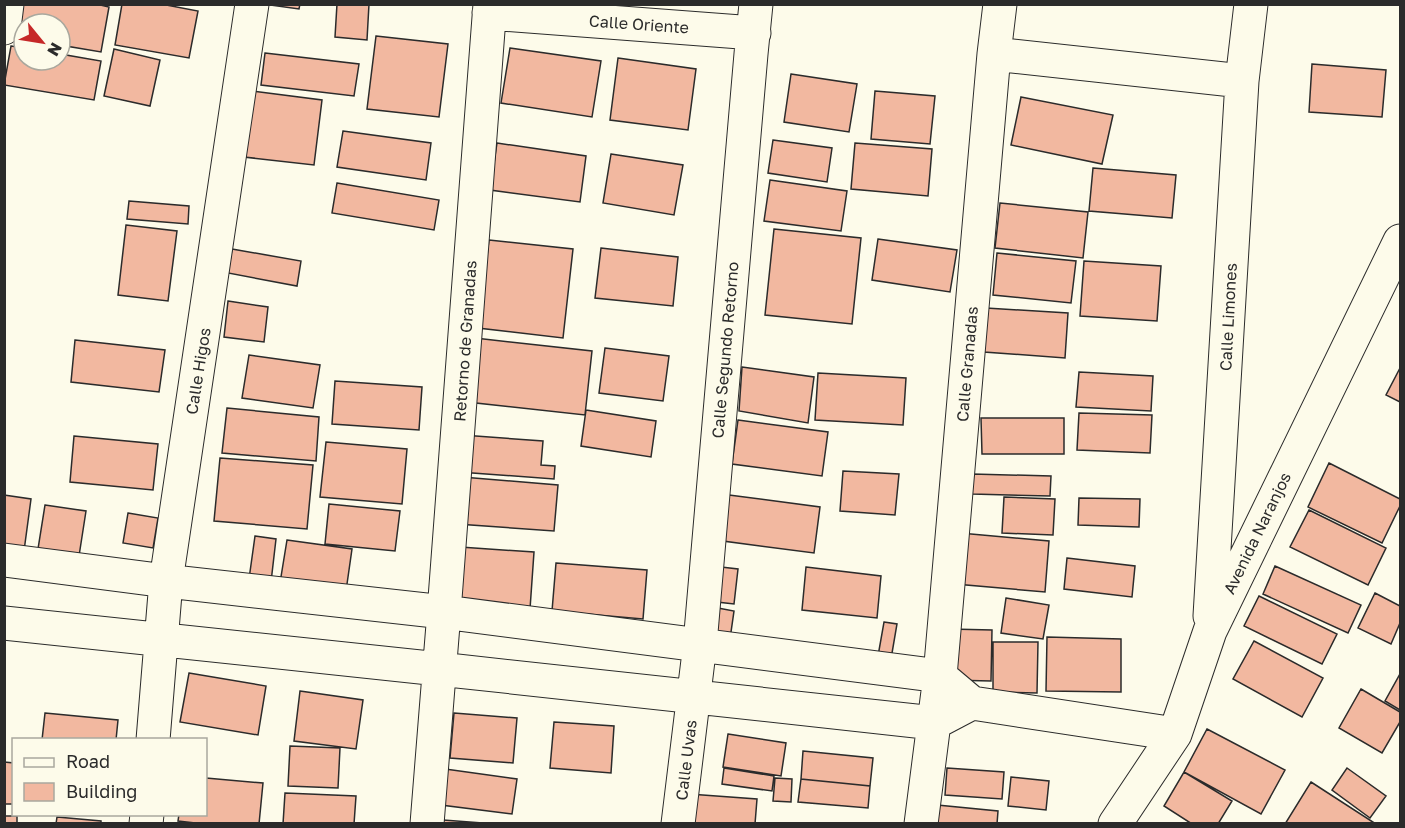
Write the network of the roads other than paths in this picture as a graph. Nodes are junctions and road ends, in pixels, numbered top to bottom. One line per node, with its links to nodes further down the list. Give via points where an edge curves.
1 (7, 4): 7 (street)
2 (252, 4): 12 (street, Calle Higos)
3 (1000, 4): 8 (street, Calle Granadas)
4 (1251, 4): 9 (street, Calle Limones)
5 (489, 9): 6 (street, Calle Oriente); 13 (street, Retorno de Granadas)
6 (755, 19): 17 (street, Calle Segundo Retorno)
7 (4, 28)
8 (994, 54): 9 (street); 19 (street, Calle Granadas)
9 (1242, 81): 15 (street, Calle Limones)
10 (1401, 241): 15 (street, Avenida Naranjos)
11 (4, 560): 12 (street)
12 (166, 581): 13 (street); 16 (street, Calle Higos)
13 (444, 612): 17 (street); 18 (street, Retorno de Granadas)
14 (4, 623): 16 (street)
15 (1210, 631): 23 (street, Avenida Naranjos)
16 (162, 639): 18 (street); 24 (street, Calle Higos)
17 (699, 644): 19 (street); 20 (street, Calle Segundo Retorno)
18 (439, 669): 20 (street); 25 (street, Retorno de Granadas)
19 (940, 676): 21 (street); 22 (street, Calle Granadas)
20 (694, 696): 22 (street); 26 (street, Calle Uvas)
21 (972, 703): 22 (street); 23 (street)
22 (934, 723): 27 (street, Calle Granadas)
23 (1175, 734): 28 (street, Avenida Naranjos)
24 (153, 738)
25 (427, 824)
26 (678, 824)
27 (921, 824)
28 (1115, 824)

